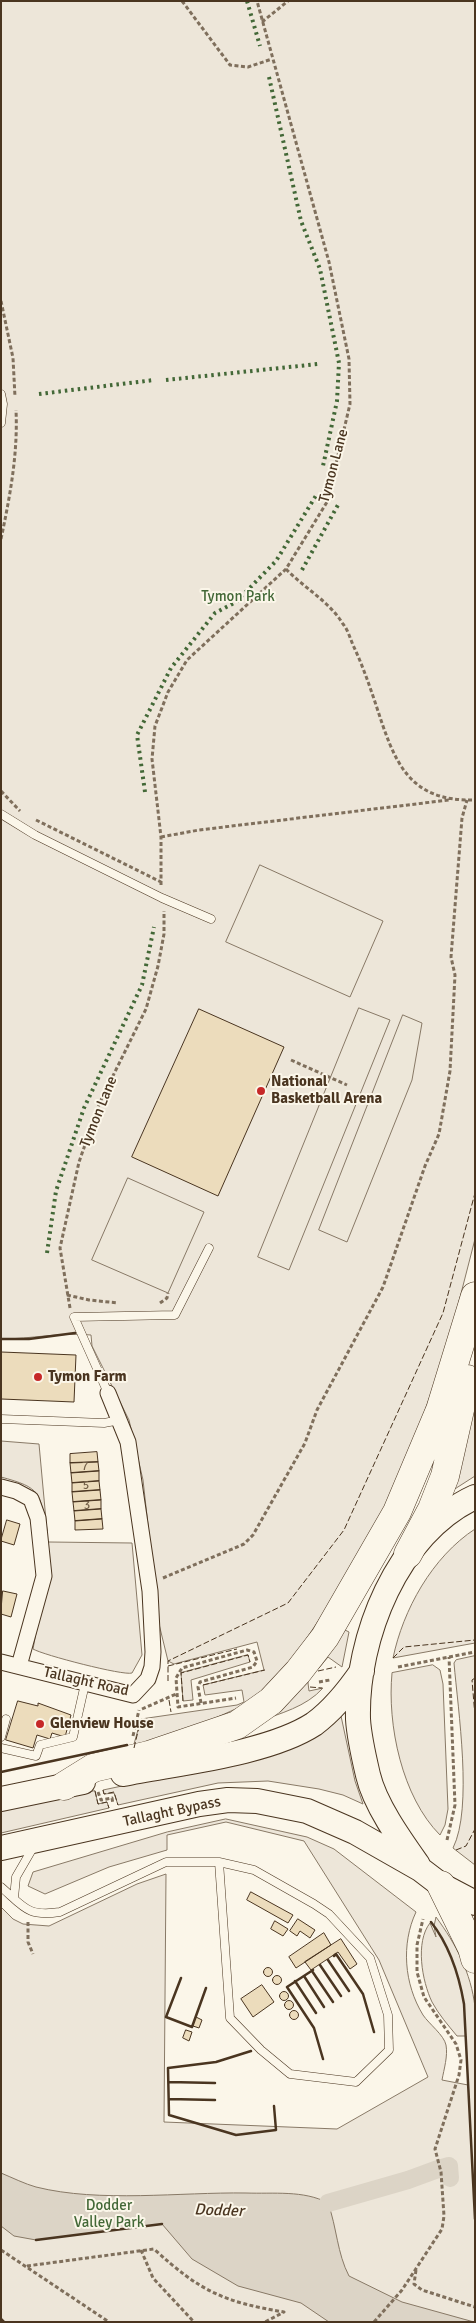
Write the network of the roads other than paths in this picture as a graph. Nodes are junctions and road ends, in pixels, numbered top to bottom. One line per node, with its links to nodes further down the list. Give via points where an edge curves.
1 (1, 394): 2 (lane)
2 (1, 423)
3 (1, 814): 4 (lane, via 60,848)
4 (211, 918)
5 (209, 1248): 8 (lane, via 175,1315 74,1317)
6 (475, 1296): 21 (highway, via 440,1410 397,1512 325,1637 298,1672 270,1701 237,1725 149,1754 93,1768)
7 (475, 1348): 13 (highway, via 445,1476)
8 (108, 1393): 10 (street)
9 (1, 1419): 10 (lane, via 104,1423)
10 (120, 1420): 17 (street, Tallaght Road, via 128,1442 144,1543 152,1667 148,1679 133,1695)
11 (1, 1486): 15 (street, via 31,1499 38,1518 44,1576)
12 (475, 1497): 13 (main road, via 436,1524)
13 (408, 1554): 16 (main road, via 378,1610)
14 (1, 1662): 15 (street, Tallaght Road)
15 (20, 1666): 17 (street, Tallaght Road)
16 (362, 1671): 21 (main road, via 329,1711 313,1724 275,1741 228,1754); 26 (main road, via 358,1720 369,1778 392,1828)
17 (85, 1684): 20 (lane, via 74,1737 40,1745 36,1756)
18 (6, 1720): 19 (lane)
19 (1, 1737)
20 (1, 1748)
21 (64, 1786): 22 (main road)
22 (1, 1799)
23 (38, 1841): 24 (main road, Tallaght Bypass); 26 (main road, Tallaght Bypass, via 200,1804 228,1800 257,1801 307,1811 331,1820); 28 (lane, via 16,1876)
24 (1, 1848)
25 (219, 1862): 25 (lane, via 230,2018 290,2074 356,2082 389,2050 388,2015 370,1958 329,1914 314,1904 254,1870); 28 (lane, via 166,1862 60,1912 28,1911)
26 (430, 1877): 29 (main road, Tallaght Bypass); 30 (highway, via 472,1948)
27 (1, 1887): 28 (lane)
28 (14, 1898)
29 (475, 1903)
30 (475, 1959)

